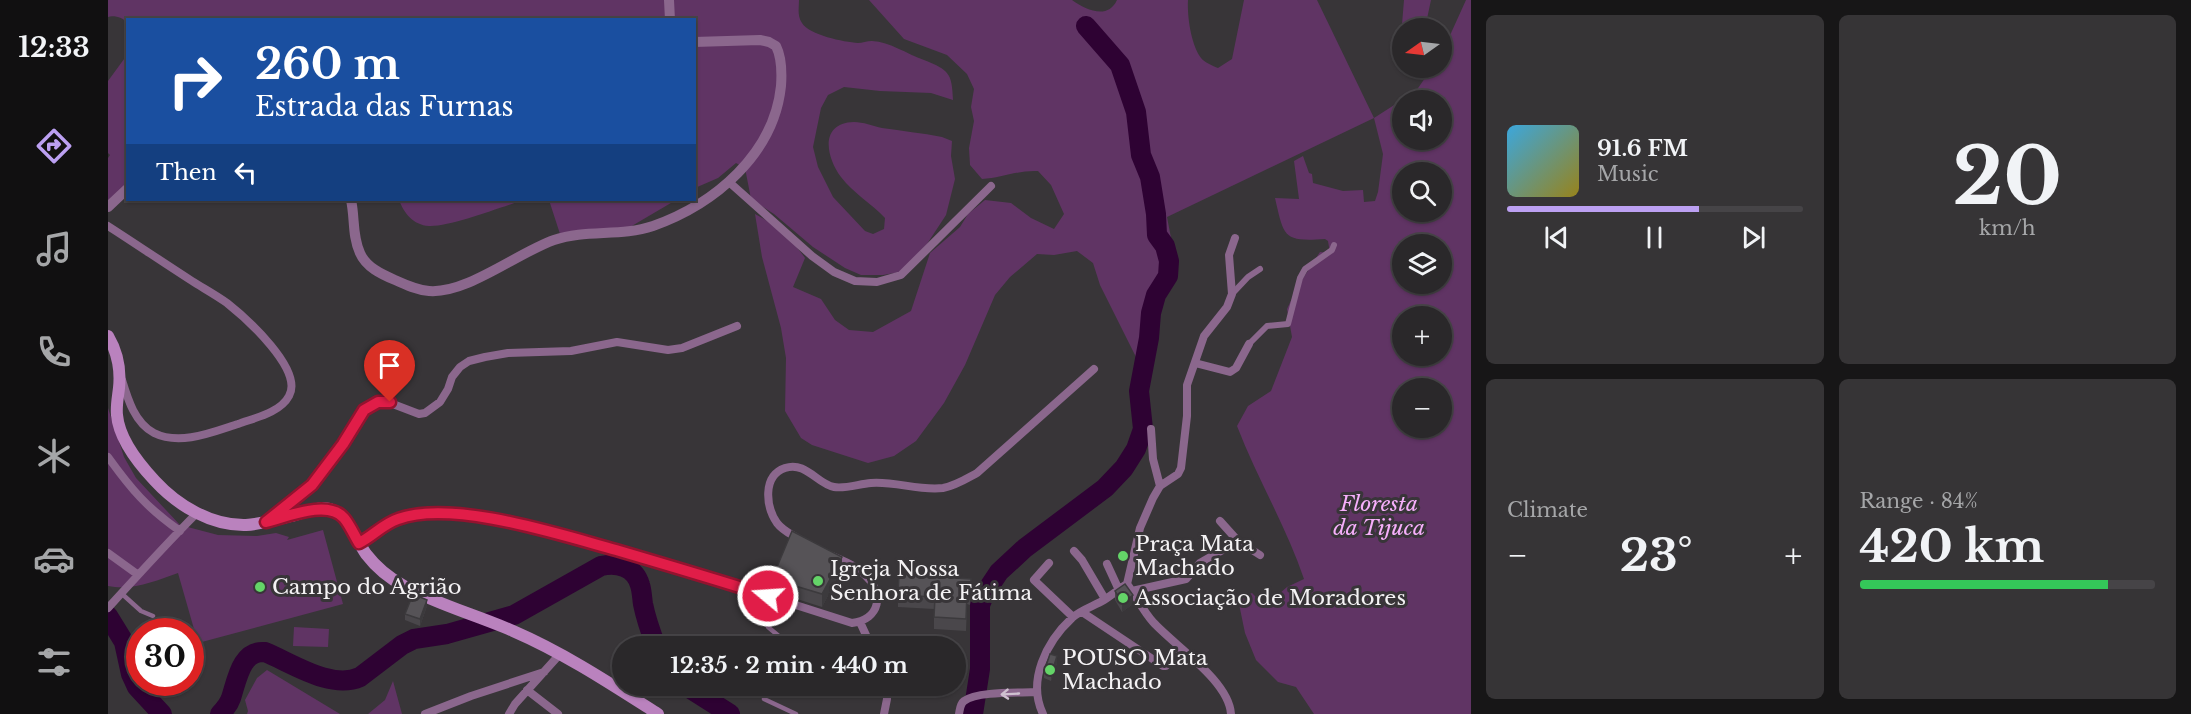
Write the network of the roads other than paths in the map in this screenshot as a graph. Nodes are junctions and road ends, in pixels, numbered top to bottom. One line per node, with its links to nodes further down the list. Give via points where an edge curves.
1 (669, 0): 2 (street)
2 (670, 18)
3 (696, 42): 4 (street, via 760,40 776,46 779,52 782,76 775,113 757,151)
4 (729, 182): 5 (street, via 834,272 855,281 877,282 902,275); 7 (street, via 701,203 651,227 565,237 530,250 460,286 431,291 406,285 369,267 354,237)
5 (991, 186)
6 (126, 190): 8 (street)
7 (351, 201)
8 (108, 207)
9 (108, 226): 19 (street, via 226,303 263,337 285,365 292,382 290,396 283,404 261,416 212,433 165,437 139,420 129,403)
10 (1235, 238): 13 (street, via 1229,255)
11 (1334, 245): 16 (street, via 1300,278 1288,324 1267,326)
12 (1260, 269): 13 (street)
13 (1232, 294): 17 (street, via 1227,307 1204,336)
14 (737, 326): 25 (street, via 668,350 617,342 469,361 455,371 441,402 425,413 384,401 370,406 312,485)
15 (108, 336): 19 (main road)
16 (1249, 344): 17 (street, via 1230,372)
17 (1195, 363): 22 (street, via 1187,385 1181,468)
18 (1094, 369): 29 (street, via 977,473 955,485 933,488 872,483 834,487 801,468 786,467 771,481 768,503 784,531)
19 (120, 371): 23 (main road, via 117,416 127,442 157,483)
20 (1151, 429): 22 (street)
21 (108, 457): 26 (street, via 140,499)
22 (1160, 486): 37 (street, via 1140,528)
23 (197, 513): 25 (main road, via 238,525); 26 (street)
24 (1220, 521): 27 (street)
25 (266, 522): 28 (main road, via 328,509 344,517)
26 (180, 531): 36 (street)
27 (1238, 540): 33 (street); 37 (street, via 1200,563 1186,579)
28 (359, 543): 45 (street, via 397,519 412,515 485,518 555,533 852,623); 50 (main road, via 374,563 403,586)
29 (812, 545)
30 (822, 550): 45 (street, via 864,573 875,589 877,605 871,616)
31 (1074, 551): 40 (street)
32 (108, 553): 36 (street)
33 (1260, 555)
34 (1049, 563): 44 (street, via 1035,578)
35 (1107, 564): 38 (street)
36 (138, 573): 39 (street)
37 (1129, 587): 38 (street); 49 (street)
38 (1119, 590): 40 (street)
39 (121, 593): 41 (street); 43 (lane)
40 (1105, 599): 42 (street)
41 (109, 607)
42 (1083, 613): 44 (street); 49 (street, via 1163,666)
43 (153, 616)
44 (1073, 617): 53 (street, via 1046,655 1037,676)
45 (860, 622): 48 (street)
46 (768, 627): 47 (lane)
47 (779, 636)
48 (866, 636)
49 (1177, 651): 64 (street, via 1217,682)
50 (560, 654): 51 (street); 59 (main road)
51 (544, 672): 52 (street); 56 (street)
52 (527, 690): 57 (street); 58 (street)
53 (1036, 692): 62 (street, one-way to 62, via 970,698); 63 (street)
54 (765, 696): 60 (lane)
55 (887, 696): 61 (street)
56 (425, 714)
57 (509, 714)
58 (558, 714)
59 (658, 714)
60 (796, 714)
61 (884, 714)
62 (958, 714)
63 (1043, 714)
64 (1231, 714)

